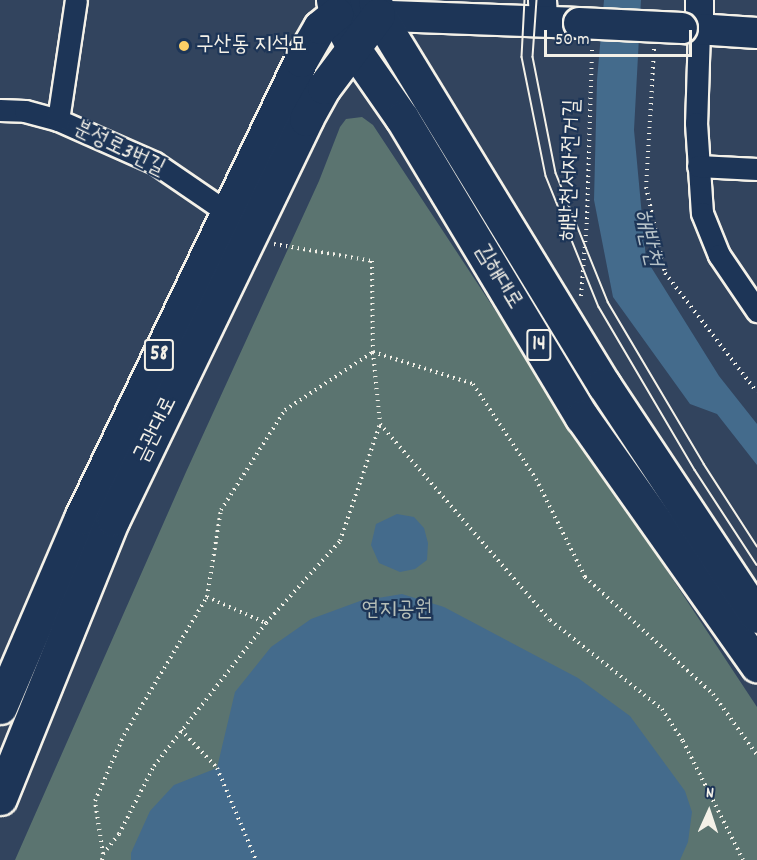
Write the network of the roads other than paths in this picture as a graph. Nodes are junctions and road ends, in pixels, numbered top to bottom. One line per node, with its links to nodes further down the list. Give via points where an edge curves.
1 (76, 0): 10 (street)
2 (699, 0): 6 (street)
3 (335, 7): 4 (main road); 8 (main road, 김해대로 / 14); 13 (main road, 금관대로 / 58, via 301,60)
4 (376, 7): 5 (main road); 8 (main road, 금관대로); 15 (main road, 김해대로, via 604,385)
5 (542, 10): 6 (main road, bridge, via 586,28)
6 (690, 29): 7 (main road); 11 (street)
7 (757, 33)
8 (354, 49): 16 (main road, 김해대로 / 14, via 402,118 582,417); 18 (main road, 금관대로, via 324,87 306,119 113,519)
9 (0, 110): 10 (street, 분성로3번길, via 25,111)
10 (58, 120): 13 (street, 분성로3번길, via 155,163)
11 (698, 166): 12 (street); 14 (street, via 702,213 719,255)
12 (757, 169)
13 (228, 213): 17 (main road, 금관대로 / 58, via 81,518)
14 (757, 310)
15 (757, 616)
16 (757, 665)
17 (2, 699)
18 (0, 798)

